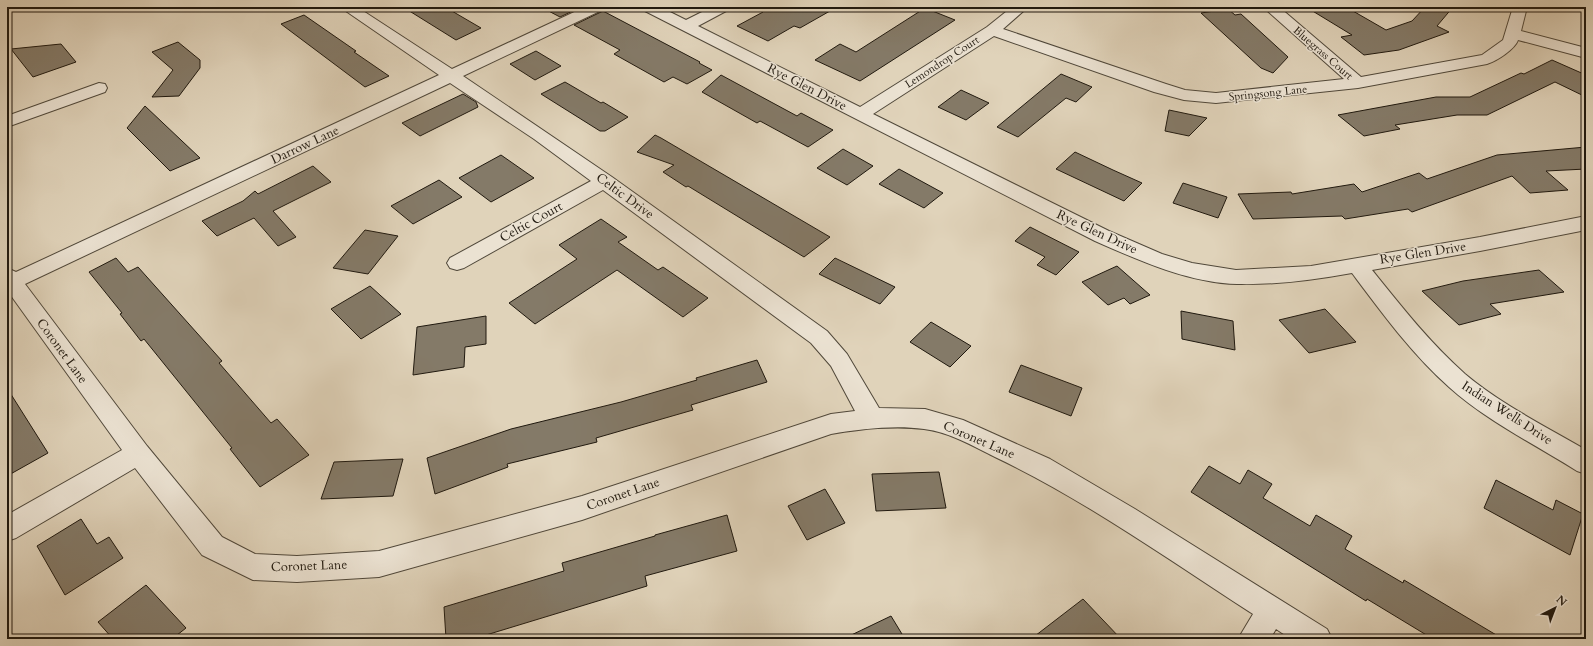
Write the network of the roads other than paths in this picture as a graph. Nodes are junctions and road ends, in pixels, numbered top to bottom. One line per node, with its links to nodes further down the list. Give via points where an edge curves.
1 (347, 7): 12 (street, Celtic Drive)
2 (597, 7): 12 (street, Darrow Lane)
3 (648, 7): 8 (street, Rye Glen Drive)
4 (723, 7): 8 (street)
5 (1021, 7): 9 (street, Lemondrop Court)
6 (1270, 7): 13 (street, Bluegrass Court)
7 (1520, 7): 10 (street, Springsong Lane)
8 (686, 26): 15 (street, Rye Glen Drive)
9 (992, 30): 13 (street, Springsong Lane, via 1184,95 1216,98); 15 (street, Lemondrop Court)
10 (1512, 33): 11 (street); 13 (street, Springsong Lane, via 1510,42 1487,60)
11 (1586, 53)
12 (452, 76): 17 (street, Celtic Drive); 21 (street, Darrow Lane)
13 (1358, 83)
14 (99, 88): 16 (street)
15 (861, 114): 20 (street, Rye Glen Drive, via 1102,236 1155,259 1184,268 1236,277 1312,273)
16 (7, 122)
17 (605, 181): 19 (street, Celtic Court); 22 (street, Celtic Drive, via 819,337 839,360)
18 (1586, 223): 20 (street, Rye Glen Drive, via 1480,244)
19 (457, 263)
20 (1356, 264): 24 (street, Indian Wells Drive, via 1432,357 1458,381 1495,409)
21 (9, 278): 23 (street, Coronet Lane)
22 (872, 418): 23 (street, Coronet Lane, via 831,424 582,508 379,564 297,569 253,567 212,546); 26 (street, Coronet Lane, via 925,419 962,430 1041,467 1126,517)
23 (138, 453): 25 (street)
24 (1586, 463)
25 (7, 529)
26 (1272, 610): 27 (street); 28 (street, Coronet Lane)
27 (1253, 639)
28 (1317, 639)

